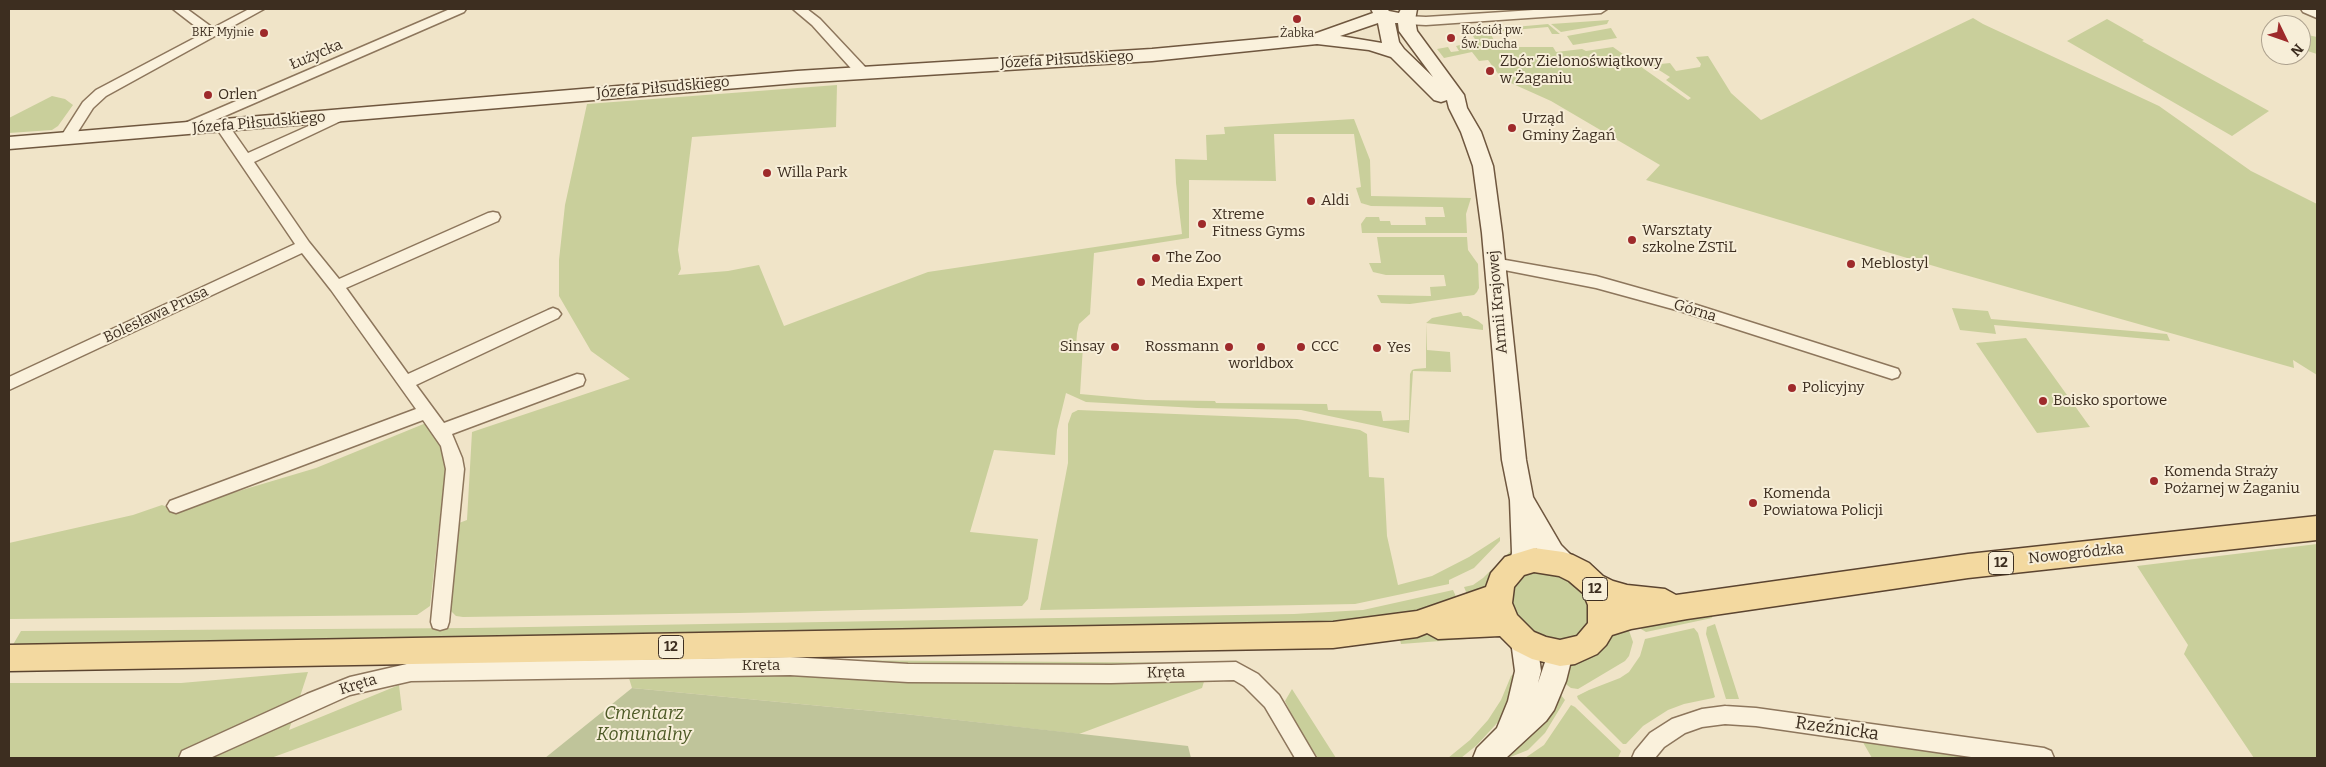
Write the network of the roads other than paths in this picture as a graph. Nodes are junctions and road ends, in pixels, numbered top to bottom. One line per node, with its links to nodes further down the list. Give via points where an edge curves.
1 (179, 9): 10 (street)
2 (258, 9): 10 (street)
3 (460, 9): 18 (street, Łużycka)
4 (799, 9): 14 (street, via 816,22)
5 (1600, 9): 7 (street, via 1426,21)
6 (2306, 9): 8 (street)
7 (1407, 14): 9 (street, Józefa Piłsudskiego); 15 (street, Armii Krajowej, via 1412,39 1455,95)
8 (2317, 14)
9 (1385, 16): 11 (street, Józefa Piłsudskiego); 12 (street, Józefa Piłsudskiego); 13 (street, Armii Krajowej, via 1390,42)
10 (212, 33): 19 (street, via 101,93 88,105)
11 (1317, 39): 12 (street, Józefa Piłsudskiego); 14 (street, Józefa Piłsudskiego, via 1152,55)
12 (1346, 41): 13 (street, Józefa Piłsudskiego)
13 (1398, 53): 15 (street, Armii Krajowej, via 1440,95)
14 (862, 72): 16 (street, Józefa Piłsudskiego)
15 (1458, 108): 24 (street, Armii Krajowej, via 1483,166)
16 (342, 115): 17 (street, Józefa Piłsudskiego); 21 (street)
17 (222, 126): 18 (street, Józefa Piłsudskiego); 21 (street)
18 (183, 129): 19 (street, Józefa Piłsudskiego)
19 (67, 138): 20 (street, Józefa Piłsudskiego)
20 (9, 143)
21 (245, 160): 23 (street)
22 (493, 216): 25 (street)
23 (304, 246): 25 (street); 30 (street, Bolesława Prusa)
24 (1494, 263): 27 (street, Górna, via 1614,288); 33 (street, Armii Krajowej, via 1514,460)
25 (336, 286): 29 (street)
26 (553, 314): 29 (street)
27 (1892, 373)
28 (577, 380): 32 (street)
29 (404, 383): 31 (street)
30 (9, 384)
31 (427, 412): 32 (street); 34 (street)
32 (440, 430): 41 (street, via 454,458 455,469)
33 (1522, 500): 36 (street, Armii Krajowej, via 1524,553); 37 (street, Armii Krajowej, via 1552,553)
34 (176, 506)
35 (2317, 528): 40 (main road, Nowogródzka / 12, via 1968,566)
36 (1521, 563): 37 (main road, 12, via 1534,560); 39 (main road, via 1504,576)
37 (1563, 564): 38 (main road, 12, via 1579,572)
38 (1593, 585): 40 (main road, Nowogródzka / 12, via 1627,598); 43 (main road, 12, via 1602,605)
39 (1498, 596): 42 (main road, 12); 44 (main road, via 1499,610)
40 (1687, 606): 43 (main road, Nowogródzka / 12)
41 (440, 622)
42 (1417, 624): 44 (main road, 12); 46 (main road, 12, via 1333,635 1265,637)
43 (1602, 625): 45 (main road, 12, via 1587,645)
44 (1515, 632): 45 (main road, 12, via 1542,650); 47 (street, via 1528,671)
45 (1560, 653): 47 (street, via 1544,701)
46 (9, 658)
47 (1508, 736): 50 (street)
48 (189, 758): 49 (street, Kręta, via 350,686 411,672 790,666 918,673 1236,671 1251,680 1272,701)
49 (1306, 758)
50 (1488, 758)
51 (1642, 758): 52 (street, Rzeźnicka, via 1658,740 1679,726 1725,715)
52 (2044, 758)

